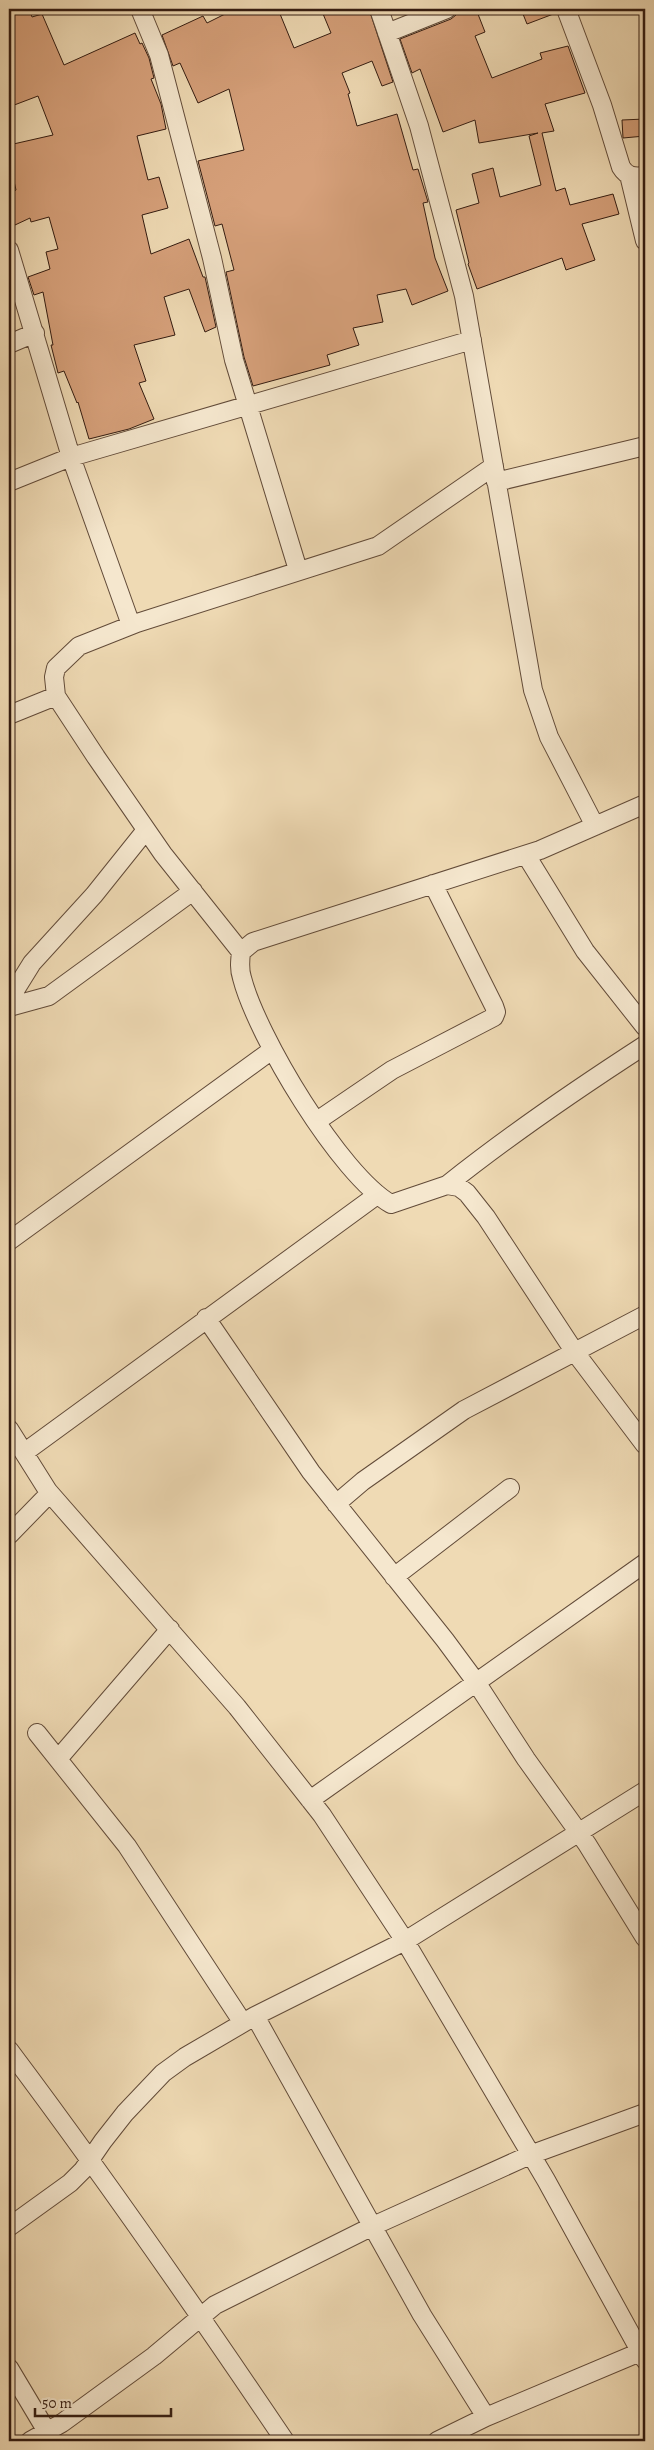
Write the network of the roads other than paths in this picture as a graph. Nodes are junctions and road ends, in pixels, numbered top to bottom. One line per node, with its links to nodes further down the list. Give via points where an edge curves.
1 (140, 9): 12 (street, via 159,55 212,258 234,360)
2 (380, 9): 5 (street)
3 (447, 9): 5 (street)
4 (566, 9): 6 (street, via 602,105 620,167)
5 (388, 33): 10 (street, via 419,126 464,296)
6 (637, 176): 7 (street)
7 (645, 242)
8 (9, 250): 9 (street)
9 (35, 333): 11 (street); 14 (street)
10 (472, 340): 12 (street); 15 (street)
11 (9, 344)
12 (248, 404): 14 (street); 17 (street)
13 (645, 446): 15 (street)
14 (71, 457): 16 (street); 18 (street)
15 (495, 474): 17 (street, via 378,546); 22 (street, via 533,690 549,737)
16 (9, 482)
17 (298, 570): 18 (street)
18 (131, 625): 19 (street, via 79,646 61,662 54,677)
19 (56, 696): 20 (street); 23 (street)
20 (9, 715)
21 (645, 804): 22 (street)
22 (595, 826): 24 (street)
23 (146, 830): 26 (street); 28 (street, via 32,963)
24 (526, 855): 25 (street); 30 (street, via 585,951)
25 (434, 884): 27 (street, via 253,942); 33 (street, via 494,1006 494,1017 401,1065)
26 (193, 891): 27 (street); 29 (street, via 49,996)
27 (241, 952): 32 (street, via 242,979)
28 (9, 1000)
29 (9, 1007)
30 (645, 1026)
31 (645, 1045): 34 (street, via 497,1144)
32 (272, 1050): 33 (street); 36 (street)
33 (317, 1121): 35 (street, via 336,1152)
34 (448, 1185): 35 (street, via 391,1204); 39 (street, via 467,1193 486,1217)
35 (377, 1195): 38 (street)
36 (9, 1241)
37 (645, 1315): 39 (street)
38 (206, 1318): 42 (street); 45 (street)
39 (574, 1351): 41 (street); 45 (street, via 464,1410 386,1464)
40 (9, 1429): 42 (street)
41 (645, 1445)
42 (25, 1452): 44 (street)
43 (510, 1488): 48 (street)
44 (48, 1491): 46 (street, via 46,1498); 49 (street)
45 (336, 1504): 48 (street)
46 (9, 1535)
47 (645, 1563): 50 (street)
48 (394, 1577): 50 (street)
49 (170, 1629): 52 (street); 54 (street, via 238,1707)
50 (476, 1682): 54 (street); 55 (street, via 526,1760)
51 (37, 1733): 52 (street)
52 (58, 1759): 58 (street, via 127,1846)
53 (645, 1791): 55 (street)
54 (310, 1800): 57 (street)
55 (579, 1833): 56 (street); 57 (street)
56 (645, 1938)
57 (405, 1941): 58 (street); 61 (street)
58 (249, 2020): 62 (street, via 164,2073 103,2140); 63 (street)
59 (9, 2050): 62 (street)
60 (645, 2113): 61 (street)
61 (530, 2155): 63 (street); 66 (street)
62 (91, 2160): 64 (street, via 70,2183); 65 (street)
63 (372, 2226): 65 (street, via 215,2305); 68 (street, via 422,2315)
64 (9, 2228)
65 (201, 2316): 69 (street, via 154,2356 62,2423); 71 (street)
66 (644, 2354): 68 (street)
67 (9, 2368): 69 (street)
68 (486, 2417): 72 (street)
69 (50, 2436): 70 (street)
70 (30, 2441)
71 (285, 2441)
72 (437, 2441)

